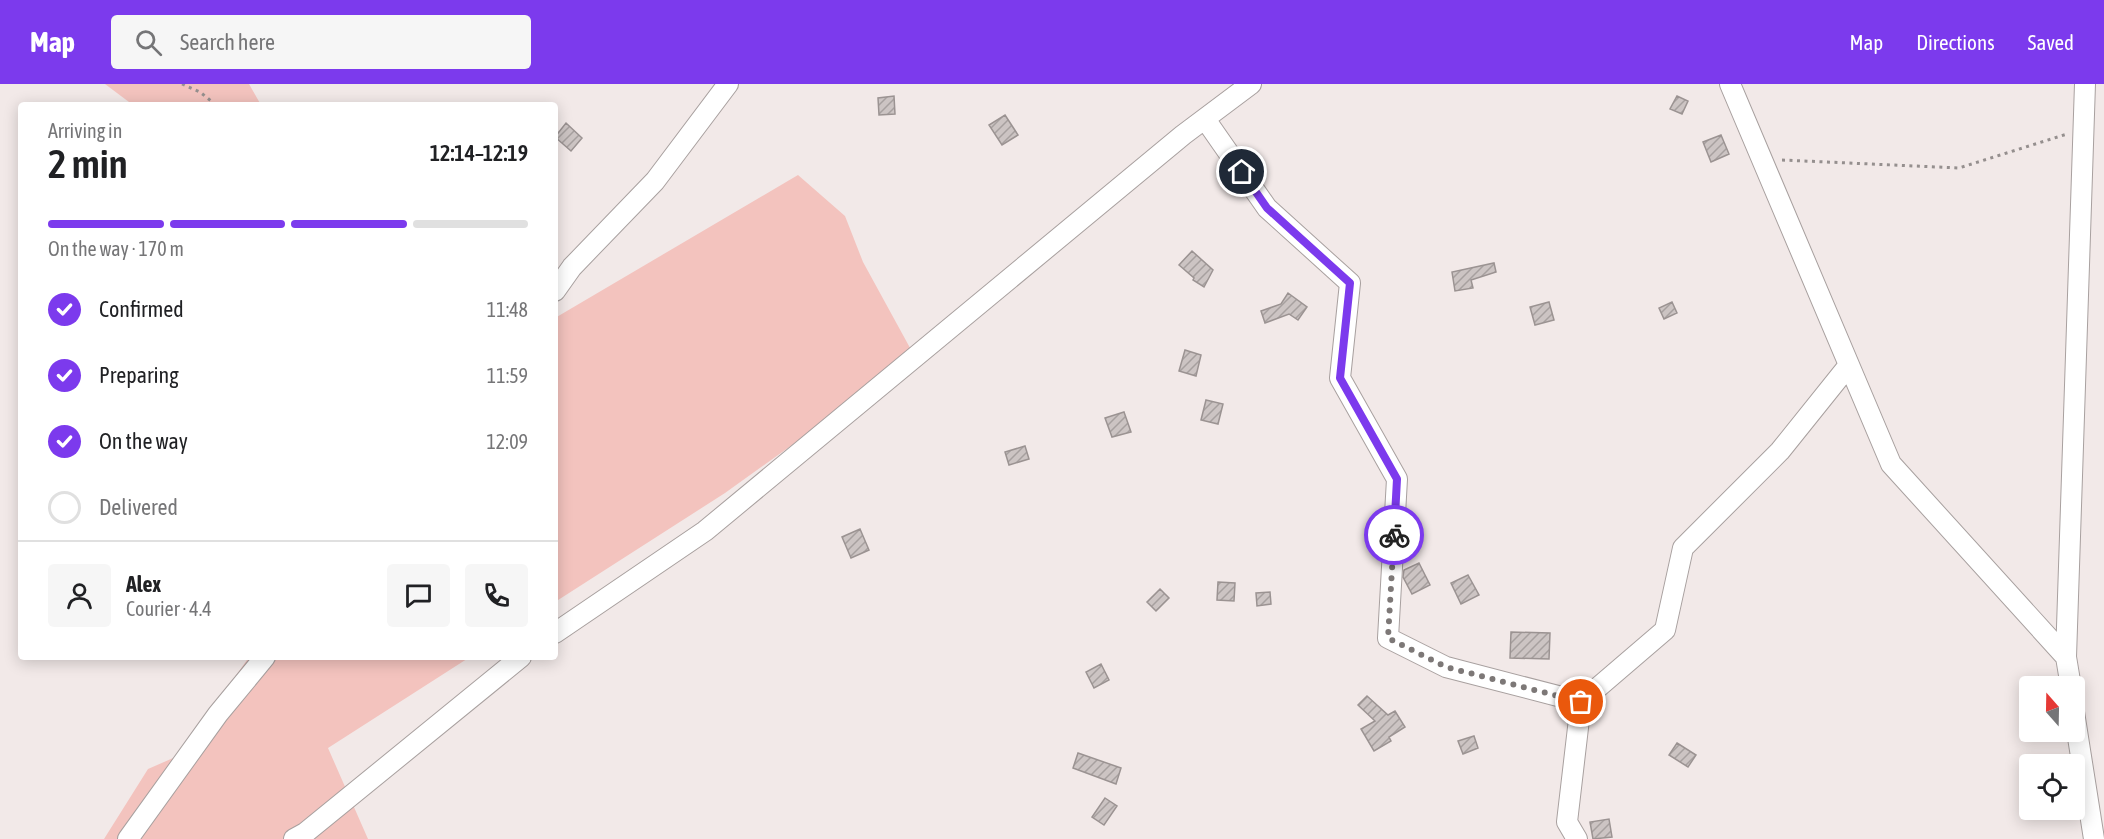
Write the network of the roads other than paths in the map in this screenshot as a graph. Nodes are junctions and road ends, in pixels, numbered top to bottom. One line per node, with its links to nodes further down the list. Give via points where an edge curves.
1 (728, 84): 6 (street, via 655,181 572,267)
2 (1251, 84): 5 (street)
3 (1730, 84): 7 (street)
4 (2085, 84): 9 (street)
5 (1205, 119): 8 (street, via 705,531); 13 (street, via 1267,208 1350,283 1340,378 1397,479 1388,638 1446,667)
6 (558, 287)
7 (1850, 365): 9 (street, via 1892,464); 13 (street, via 1780,451 1683,548 1665,630)
8 (558, 631)
9 (2066, 657): 12 (street)
10 (263, 660): 16 (street, via 218,714)
11 (517, 660): 17 (street)
12 (2069, 676)
13 (1581, 702): 15 (street)
14 (2079, 742): 18 (street)
15 (1568, 833)
16 (128, 839)
17 (294, 839)
18 (2094, 839)

